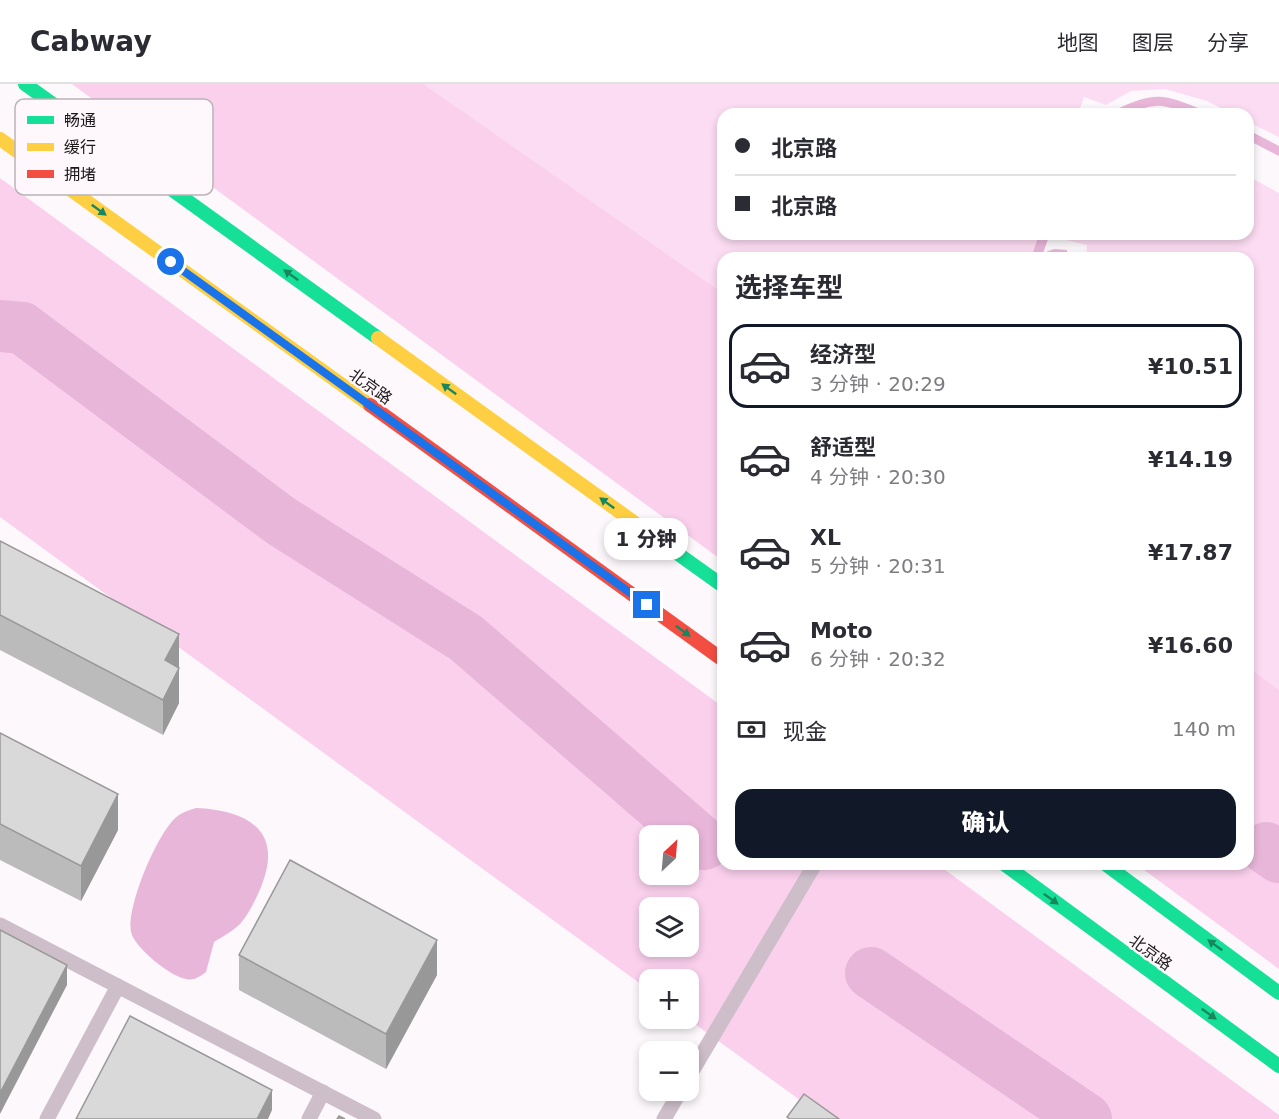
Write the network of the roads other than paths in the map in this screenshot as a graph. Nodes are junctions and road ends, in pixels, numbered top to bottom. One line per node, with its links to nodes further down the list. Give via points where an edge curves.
1 (25, 84): 2 (main road, one-way to 1)
2 (46, 99)
3 (0, 139): 4 (main road, 北京路, one-way to 4)
4 (15, 150)
5 (78, 195): 8 (main road, 北京路, one-way to 8)
6 (179, 195): 7 (main road, one-way to 6)
7 (717, 582)
8 (717, 656)
9 (811, 870): 15 (lane)
10 (1012, 870): 16 (main road, 北京路, one-way to 16)
11 (1113, 870): 14 (main road, one-way to 11)
12 (0, 925): 13 (lane)
13 (118, 986): 17 (lane); 19 (lane)
14 (1279, 993)
15 (699, 1059)
16 (1279, 1066)
17 (323, 1092): 20 (lane); 21 (lane)
18 (675, 1101): 22 (lane)
19 (47, 1119)
20 (309, 1119)
21 (374, 1119)
22 (664, 1119)

